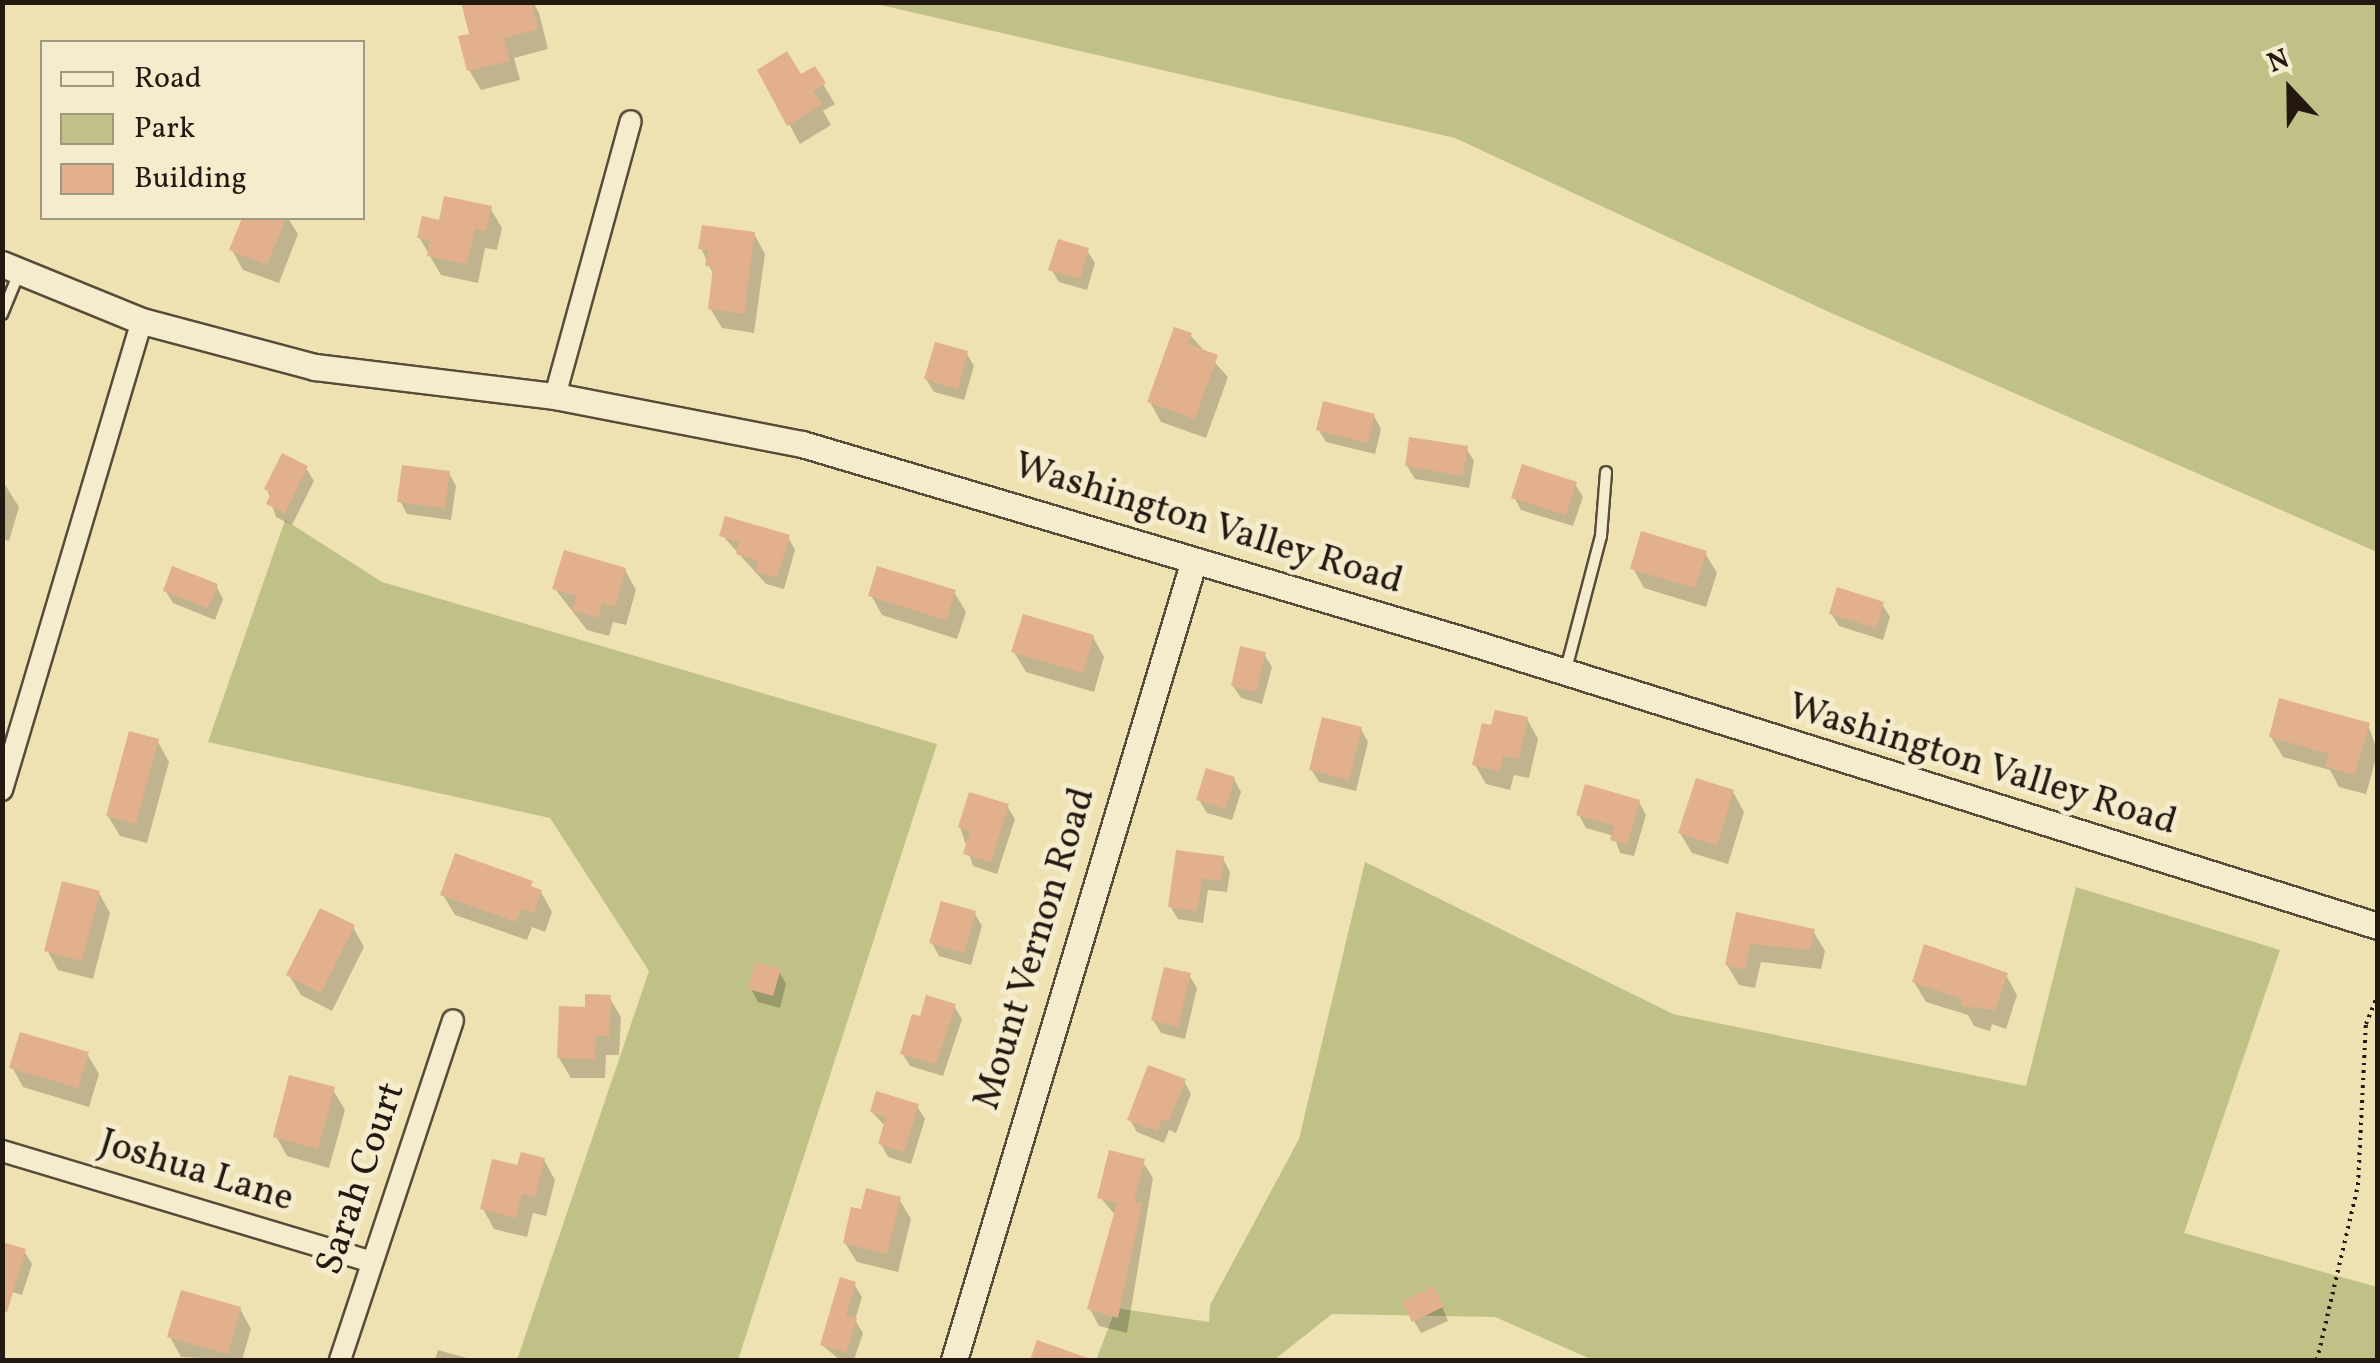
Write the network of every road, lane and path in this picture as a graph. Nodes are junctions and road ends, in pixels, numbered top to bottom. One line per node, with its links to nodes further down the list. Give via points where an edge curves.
1 (631, 121): 5 (street)
2 (11, 268): 3 (lane); 4 (street, Washington Valley Road)
3 (2, 314)
4 (142, 321): 5 (street, Washington Valley Road, via 316,367); 9 (street)
5 (555, 396): 7 (street, Washington Valley Road, via 802,444)
6 (1606, 472): 8 (lane, via 1601,536)
7 (1194, 560): 8 (street, Washington Valley Road); 16 (street, Mount Vernon Road)
8 (1565, 674): 10 (street, Washington Valley Road)
9 (2, 790)
10 (2378, 926)
11 (2378, 994): 17 (path, via 2366,1024 2358,1185)
12 (452, 1020): 14 (street, Sarah Court)
13 (2, 1151): 14 (street, Joshua Lane)
14 (369, 1261): 15 (street, Sarah Court)
15 (340, 1360)
16 (954, 1360)
17 (2317, 1360)

